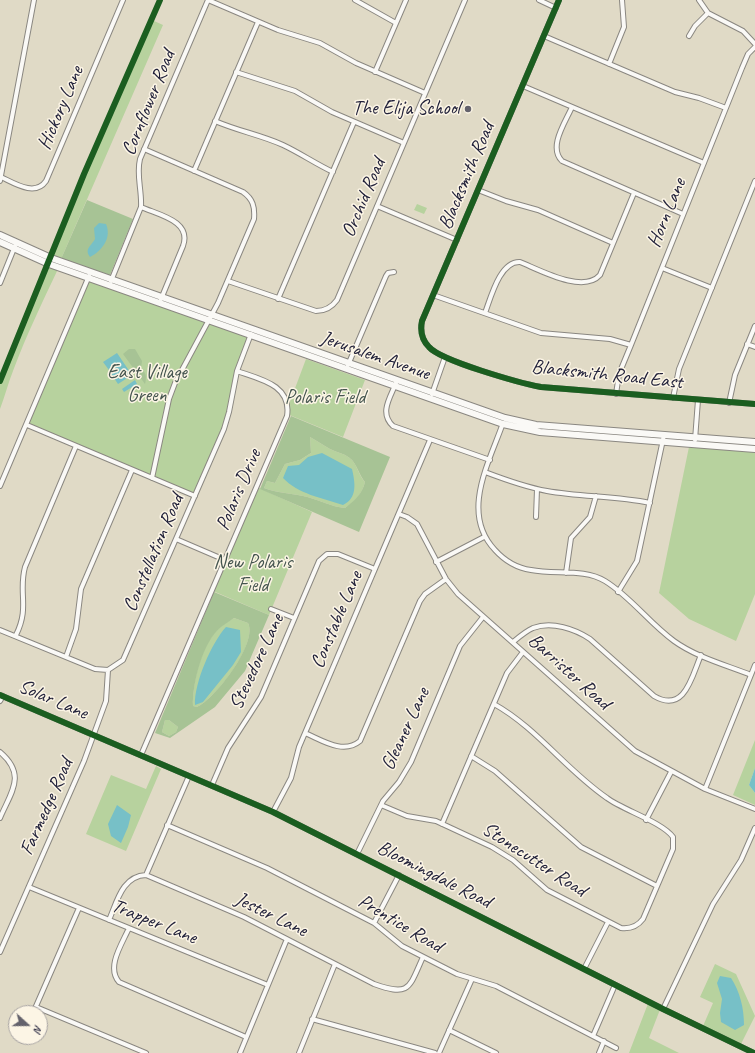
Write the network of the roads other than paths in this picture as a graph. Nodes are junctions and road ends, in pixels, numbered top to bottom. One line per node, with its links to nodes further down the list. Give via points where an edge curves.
1 (34, 0): 33 (street)
2 (123, 0): 33 (street, Hickory Lane, via 46,181 41,187 30,189)
3 (208, 0): 13 (street); 29 (street, Cornflower Road)
4 (354, 0): 14 (street)
5 (406, 0): 14 (street)
6 (465, 0): 23 (street, Orchid Road)
7 (539, 0): 11 (street)
8 (559, 0): 11 (street, Blacksmith Road)
9 (622, 0): 19 (street, via 624,27)
10 (699, 0): 12 (street)
11 (556, 8): 15 (street, Blacksmith Road)
12 (708, 13): 16 (street); 17 (street, via 743,31)
13 (258, 22): 20 (street); 21 (street, via 320,43)
14 (396, 24): 21 (street)
15 (544, 36): 19 (street); 22 (street, Blacksmith Road)
16 (689, 36)
17 (755, 44)
18 (755, 47): 25 (street, Horn Lane, via 748,54)
19 (609, 64): 25 (street, via 675,92)
20 (236, 72): 26 (street); 27 (street, via 295,91)
21 (375, 72): 23 (street)
22 (523, 86): 24 (street); 35 (street, Blacksmith Road)
23 (425, 93): 28 (street, Orchid Road)
24 (572, 107): 30 (street); 36 (street, via 557,144 560,159)
25 (726, 108): 30 (street, Horn Lane)
26 (215, 121): 31 (street); 32 (street, via 285,146)
27 (354, 122): 28 (street); 32 (street)
28 (404, 143): 37 (street, Orchid Road)
29 (144, 150): 31 (street); 38 (street, Cornflower Road, via 138,168)
30 (704, 163): 39 (street, Horn Lane)
31 (194, 171): 50 (street, via 243,192 253,203 254,219)
32 (333, 172): 56 (street)
33 (0, 179)
34 (755, 181): 53 (street)
35 (478, 190): 41 (street, Blacksmith Road); 44 (street, via 534,208)
36 (634, 193): 39 (street); 44 (street)
37 (377, 206): 41 (street); 56 (street, Orchid Road, via 333,305 316,311)
38 (141, 207): 49 (street, Cornflower Road); 55 (street, via 176,222 185,233 186,240)
39 (683, 214): 46 (street, Horn Lane)
40 (0, 235): 43 (main road, Jerusalem Avenue)
41 (457, 240): 54 (street, Blacksmith Road)
42 (0, 242): 45 (main road, Jerusalem Avenue)
43 (17, 242): 45 (street); 48 (main road, Jerusalem Avenue)
44 (613, 243): 58 (street, via 600,275 589,283 562,279 520,262 510,263 502,273)
45 (14, 249): 48 (main road, Jerusalem Avenue, via 49,264); 51 (street)
46 (662, 268): 53 (street); 64 (street, Horn Lane)
47 (394, 272): 67 (street, via 386,276)
48 (90, 275): 49 (main road, Jerusalem Avenue); 52 (main road, Jerusalem Avenue); 79 (street)
49 (112, 279): 52 (street, Cornflower Road); 55 (main road, Jerusalem Avenue)
50 (228, 281): 56 (street, Orchid Road); 59 (street)
51 (0, 283)
52 (109, 286): 57 (main road, Jerusalem Avenue)
53 (712, 288): 73 (street, via 679,369)
54 (433, 294): 58 (street); 66 (street, Blacksmith Road, via 422,322 421,332 429,348)
55 (162, 297): 57 (street); 59 (main road, Jerusalem Avenue)
56 (278, 298)
57 (159, 304): 59 (main road, Jerusalem Avenue)
58 (485, 313): 64 (street, via 541,332 610,339)
59 (210, 318): 61 (main road, Jerusalem Avenue); 62 (main road, Jerusalem Avenue); 92 (street, via 169,399)
60 (755, 326): 63 (street)
61 (253, 330): 62 (street, Constellation Road); 67 (main road, Jerusalem Avenue)
62 (250, 336): 67 (main road, Jerusalem Avenue); 68 (street, Constellation Road)
63 (748, 344): 65 (street); 75 (street, via 734,380)
64 (631, 345): 71 (street, Horn Lane, via 620,374)
65 (755, 347)
66 (445, 357): 71 (street, Blacksmith Road East, via 524,384); 72 (street)
67 (348, 366): 69 (main road, Jerusalem Avenue); 70 (main road, Jerusalem Avenue)
68 (237, 371): 95 (street, Constellation Road, via 230,412); 102 (street, Polaris Drive, via 278,388 286,399 288,410)
69 (397, 380): 70 (street); 72 (main road, Jerusalem Avenue)
70 (394, 387): 72 (main road, Jerusalem Avenue); 83 (street, via 385,413 389,423)
71 (616, 394): 73 (street, Blacksmith Road East)
72 (431, 396): 77 (main road, Jerusalem Avenue); 78 (main road, Jerusalem Avenue)
73 (673, 398): 74 (street, Blacksmith Road East)
74 (698, 400): 75 (street); 84 (street)
75 (729, 402): 76 (street)
76 (755, 404)
77 (505, 418): 78 (street); 80 (main road, Jerusalem Avenue, via 536,425)
78 (503, 424): 82 (main road, Jerusalem Avenue, via 540,432); 89 (street)
79 (27, 425): 87 (street); 93 (street)
80 (598, 430): 81 (main road, Jerusalem Avenue); 82 (main road)
81 (664, 435): 84 (main road, Jerusalem Avenue); 85 (street)
82 (598, 437): 85 (main road, Jerusalem Avenue)
83 (430, 440): 89 (street); 98 (street, Constable Lane)
84 (695, 440): 85 (main road, Jerusalem Avenue); 86 (main road, Jerusalem Avenue); 88 (main road, Jerusalem Avenue)
85 (663, 442): 97 (street)
86 (755, 442)
87 (76, 446): 90 (street); 112 (street, via 25,567 22,586 24,610)
88 (755, 449)
89 (490, 460): 91 (street)
90 (132, 470): 92 (street); 116 (street, via 81,589 76,629)
91 (485, 472): 94 (street); 100 (street, via 477,505)
92 (152, 478): 95 (street)
93 (0, 486)
94 (537, 489): 96 (street); 99 (street)
95 (194, 496): 101 (street, Constellation Road)
96 (596, 496): 97 (street, via 627,498); 105 (street, via 590,517 571,538)
97 (650, 503): 107 (street, via 637,561)
98 (399, 514): 103 (street, Barrister Road, via 417,524); 104 (street, Constable Lane)
99 (536, 518)
100 (484, 536): 103 (street); 105 (street, via 498,554 518,566 531,570)
101 (176, 539): 102 (street); 118 (street, Constellation Road, via 126,655 119,664)
102 (225, 560): 126 (street, Polaris Drive)
103 (436, 562): 106 (street, Barrister Road)
104 (375, 569): 110 (street, Stevedore Lane, via 338,554 325,556 319,561); 123 (street, Constable Lane)
105 (566, 573): 107 (street, via 594,576)
106 (446, 579): 109 (street, Barrister Road); 123 (street, via 425,594 420,601 360,741 352,747 341,748)
107 (618, 592): 115 (street, via 672,640)
108 (271, 609): 110 (street)
109 (483, 617): 113 (street, Barrister Road); 132 (street, Gleaner Lane, via 460,646 411,762)
110 (294, 618): 130 (street, Stevedore Lane, via 261,697 228,748)
111 (0, 630): 112 (street)
112 (16, 635): 116 (street)
113 (513, 642): 114 (street, Barrister Road); 115 (street, via 536,627 569,628 580,632 654,696 665,701 675,700 684,693)
114 (524, 652): 122 (street, via 507,673); 128 (street, Barrister Road, via 635,751)
115 (701, 655): 119 (street)
116 (66, 657): 118 (street, via 95,669)
117 (755, 665): 119 (street)
118 (108, 670): 124 (street, Farmedge Road, via 106,700)
119 (751, 675): 131 (street)
120 (1, 695): 121 (street); 124 (street, Solar Lane)
121 (0, 701)
122 (494, 704): 127 (street); 136 (street, Stonecutter Road, via 518,720 606,798)
123 (305, 732): 134 (street, Constable Lane, via 291,778)
124 (94, 735): 126 (street, Bloomingdale Road); 144 (street, Farmedge Road)
125 (0, 752): 135 (street, via 12,765 15,774 15,782)
126 (142, 755): 129 (street, Bloomingdale Road)
127 (471, 756): 137 (street); 143 (street, via 495,771 581,847)
128 (671, 772): 131 (street, Barrister Road); 136 (street)
129 (189, 776): 130 (street, Bloomingdale Road); 138 (street)
130 (212, 785): 134 (street, Bloomingdale Road)
131 (705, 789): 133 (street, Barrister Road)
132 (382, 805): 137 (street, Stonecutter Road, via 407,816); 140 (street, Gleaner Lane)
133 (755, 810)
134 (273, 812): 140 (street, Bloomingdale Road)
135 (0, 818)
136 (646, 820): 143 (street, Stonecutter Road, via 668,831 674,840 673,849)
137 (442, 824): 147 (street, Stonecutter Road, via 502,853 547,890)
138 (167, 826): 141 (street); 148 (street, Prentice Road, via 267,868)
139 (755, 828): 159 (street, via 741,860 713,904)
140 (357, 854): 142 (street, Bloomingdale Road)
141 (146, 875): 146 (street, via 136,876 126,884); 150 (street, Jester Lane, via 244,917)
142 (399, 875): 148 (street); 154 (street, Bloomingdale Road)
143 (657, 886): 147 (street, Stonecutter Road, via 643,919 637,926 621,928)
144 (29, 887): 145 (street, Trapper Lane); 151 (street, Farmedge Road)
145 (79, 908): 146 (street, Trapper Lane); 158 (street)
146 (110, 920): 149 (street, Trapper Lane)
147 (608, 922): 154 (street)
148 (374, 923): 152 (street, Prentice Road, via 402,946)
149 (129, 928): 156 (street, Trapper Lane); 164 (street, via 113,965 114,974 119,982)
150 (287, 939): 153 (street, Jester Lane); 156 (street)
151 (0, 951)
152 (423, 957): 153 (street, Jester Lane, via 410,985 398,991 374,984); 155 (street, Prentice Road)
153 (335, 964): 161 (street)
154 (584, 969): 157 (street, Bloomingdale Road)
155 (472, 979): 162 (street); 163 (street, Prentice Road, via 496,986)
156 (268, 985): 164 (street)
157 (615, 985): 159 (street, Bloomingdale Road); 163 (street)
158 (37, 1005)
159 (663, 1009): 174 (street, Bloomingdale Road)
160 (48, 1012): 167 (street)
161 (312, 1019): 169 (street); 170 (street)
162 (449, 1030): 171 (street); 172 (street)
163 (593, 1036): 165 (street, Prentice Road)
164 (246, 1037): 168 (street)
165 (604, 1041): 166 (street, Prentice Road); 173 (street)
166 (616, 1048)
167 (146, 1053)
168 (240, 1053)
169 (298, 1053)
170 (435, 1053)
171 (439, 1053)
172 (496, 1053)
173 (599, 1053)
174 (754, 1053)

